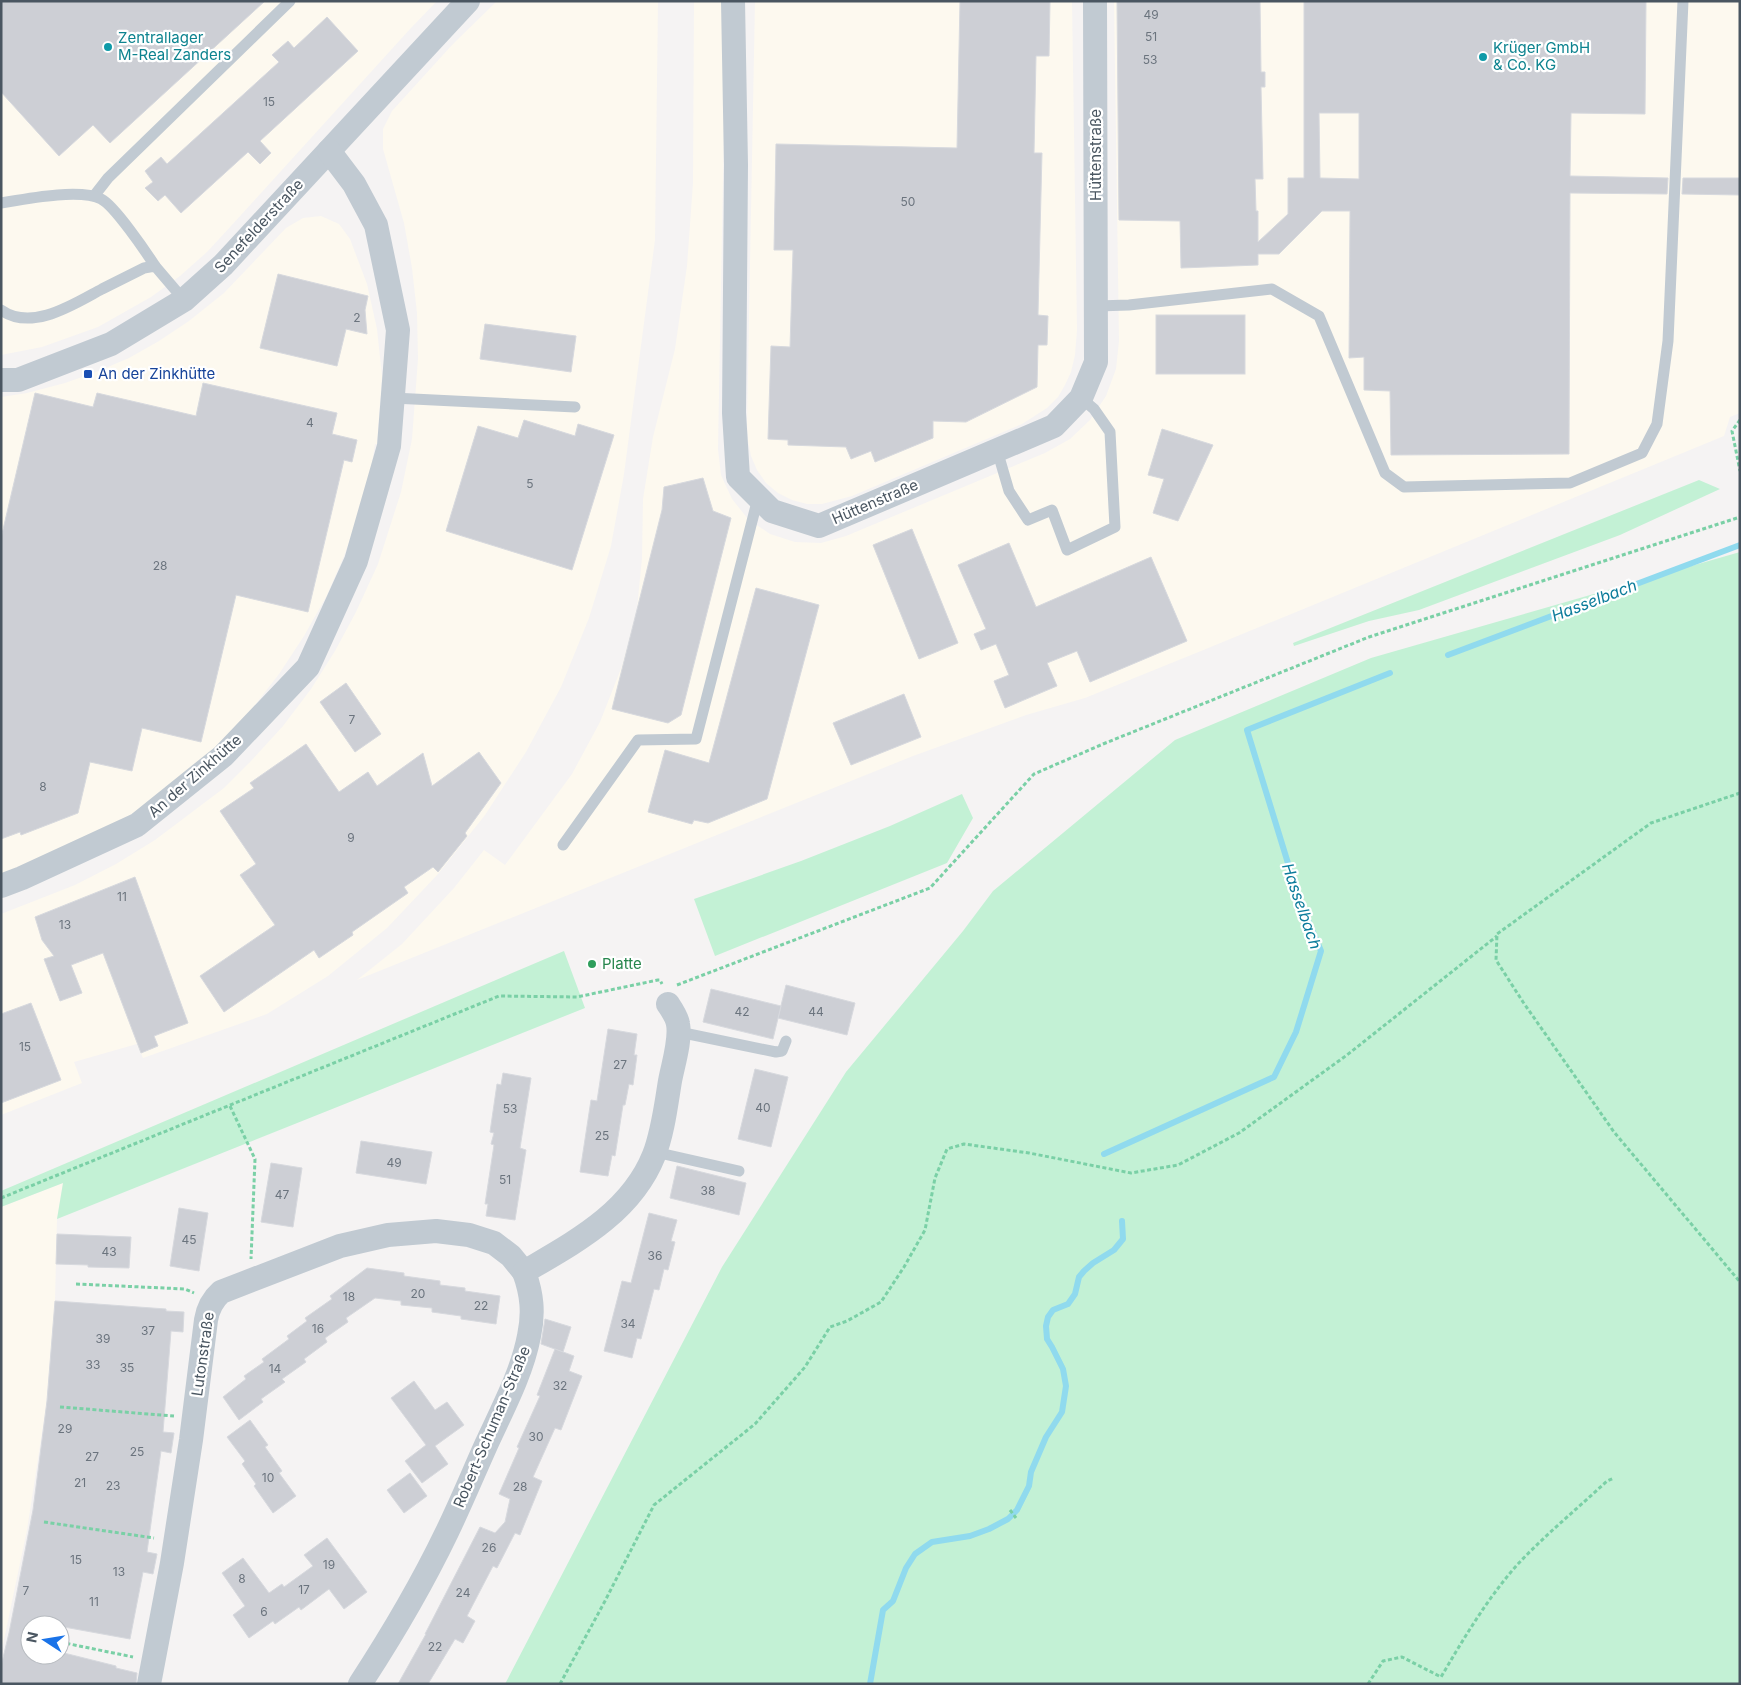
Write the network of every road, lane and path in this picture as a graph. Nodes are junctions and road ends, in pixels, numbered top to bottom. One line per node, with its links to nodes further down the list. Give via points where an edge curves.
1 (290, 1): 7 (lane, via 108,178)
2 (468, 1): 6 (street, Senefelderstraße)
3 (733, 1): 20 (street, Hüttenstraße, via 736,165 734,413 738,477)
4 (1095, 1): 11 (street, Hüttenstraße)
5 (1683, 1): 11 (lane, via 1668,341 1656,424 1642,453 1570,483 1404,487 1385,473 1319,316 1272,289)
6 (329, 151): 10 (street, Senefelderstraße, via 224,265); 14 (street, An der Zinkhütte, via 354,184 376,224 398,330)
7 (94, 196): 8 (lane, via 51,195); 9 (lane, via 109,204)
8 (1, 203)
9 (155, 266): 10 (lane); 12 (lane, via 129,275 47,315 23,318)
10 (184, 300): 13 (street, Senefelderstraße, via 111,344 18,380)
11 (1097, 306): 15 (street, Hüttenstraße, via 1096,362)
12 (1, 310)
13 (1, 380)
14 (393, 398): 16 (lane); 24 (street, An der Zinkhütte, via 389,446 356,560 308,667 223,756 138,825)
15 (1081, 398): 18 (street, Hüttenstraße, via 1054,426); 18 (lane, via 1094,409 1110,432 1115,526 1068,550 1052,510 1028,520 1009,491)
16 (575, 406)
17 (1740, 420): 19 (path, via 1732,431)
18 (997, 450): 20 (street, Hüttenstraße, via 819,526 772,511)
19 (1740, 471)
20 (758, 498): 23 (lane, via 696,739 638,740)
21 (1740, 518): 26 (path, via 1369,637 1034,774 930,888)
22 (1740, 793): 25 (path, via 1651,823)
23 (563, 845)
24 (1, 886)
25 (1497, 936): 35 (path, via 1496,960 1614,1132); 48 (path, via 1354,1050 1245,1128 1178,1165 1131,1173 964,1144 946,1149 935,1178 925,1230 881,1302 830,1327 806,1367 755,1424 654,1504)
26 (669, 994): 27 (street); 29 (path, via 660,980 577,997 499,996)
27 (679, 1032): 28 (lane, via 776,1052 782,1051); 30 (street)
28 (786, 1041)
29 (230, 1106): 32 (path); 34 (path, via 255,1159)
30 (655, 1152): 31 (lane); 33 (street, via 642,1180 615,1212)
31 (739, 1171)
32 (1, 1198)
33 (524, 1272): 34 (street, Lutonstraße, via 494,1244 470,1235 436,1230 347,1244); 47 (street, Robert-Schuman-Straße, via 533,1310 520,1367 447,1532 386,1644)
34 (250, 1282): 37 (street, Lutonstraße, via 221,1292)
35 (1740, 1282)
36 (76, 1284): 37 (path, via 185,1288)
37 (212, 1301): 39 (street, Lutonstraße, via 207,1311)
38 (60, 1407): 39 (path)
39 (194, 1417): 44 (street, Lutonstraße)
40 (1614, 1478): 49 (path, via 1561,1522 1517,1566 1480,1612 1442,1677 1402,1657 1383,1661)
41 (1010, 1510): 42 (path)
42 (1016, 1518)
43 (44, 1522): 44 (path)
44 (176, 1541): 46 (street, Lutonstraße)
45 (70, 1645): 46 (path)
46 (151, 1673)
47 (360, 1684)
48 (560, 1684)
49 (1368, 1684)

